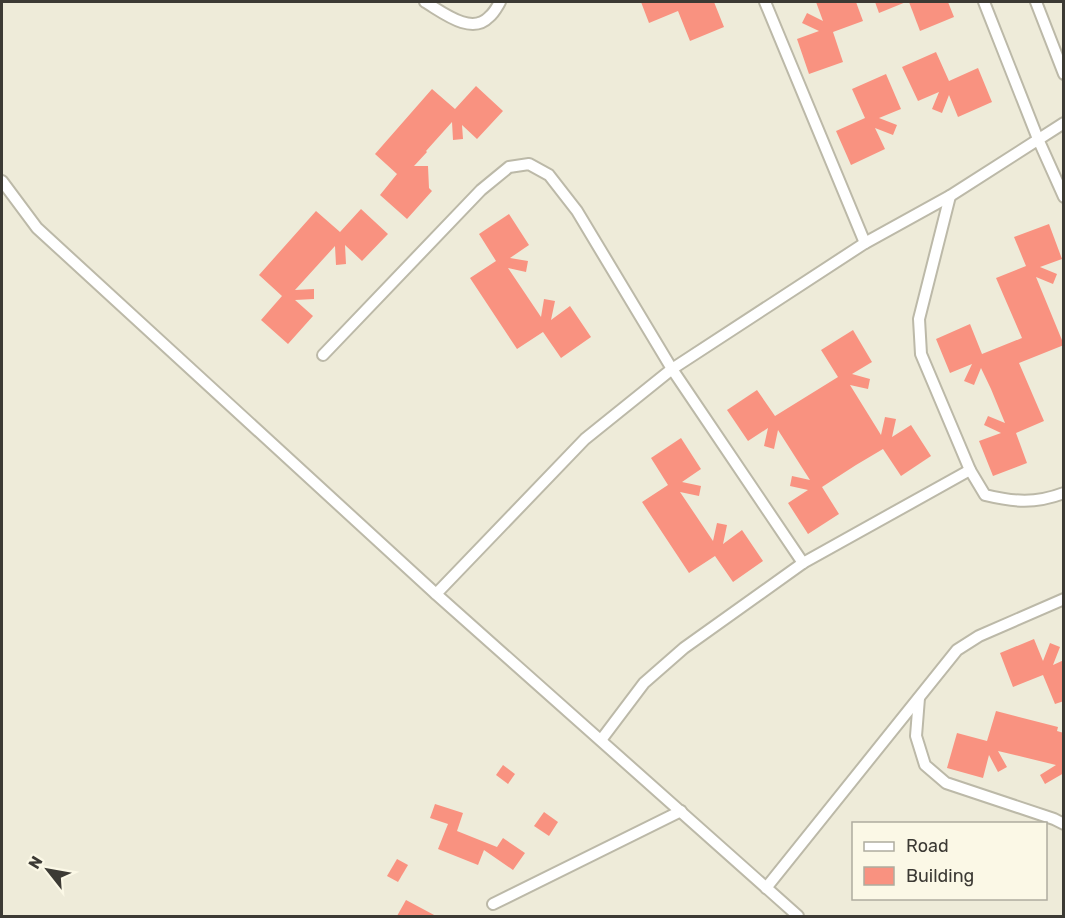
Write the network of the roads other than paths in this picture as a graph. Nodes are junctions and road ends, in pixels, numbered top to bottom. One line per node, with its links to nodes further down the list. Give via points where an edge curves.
1 (425, 2): 2 (street, via 460,22 475,24 488,19)
2 (500, 2)
3 (765, 2): 12 (street)
4 (984, 2): 8 (street)
5 (1036, 2): 6 (street)
6 (1064, 74)
7 (1064, 123): 8 (street)
8 (1038, 139): 10 (street); 11 (street)
9 (2, 181): 18 (street, via 37,228)
10 (950, 196): 12 (street); 15 (street, via 919,319 921,354)
11 (1064, 197)
12 (865, 243): 14 (street)
13 (323, 355): 14 (street, via 481,190 509,167 530,164 549,175 577,211)
14 (672, 369): 17 (street); 18 (street, via 585,439)
15 (970, 470): 16 (street, via 985,495 994,498 1045,501); 17 (street)
16 (1064, 494)
17 (803, 564): 21 (street, via 676,655 644,683)
18 (436, 594): 21 (street)
19 (1064, 599): 20 (street, via 979,636 957,650)
20 (919, 697): 23 (street, via 915,736 925,765 946,783); 24 (street)
21 (601, 740): 22 (street)
22 (681, 811): 24 (street); 25 (street)
23 (1064, 824)
24 (766, 888): 26 (street)
25 (493, 904)
26 (798, 916)

